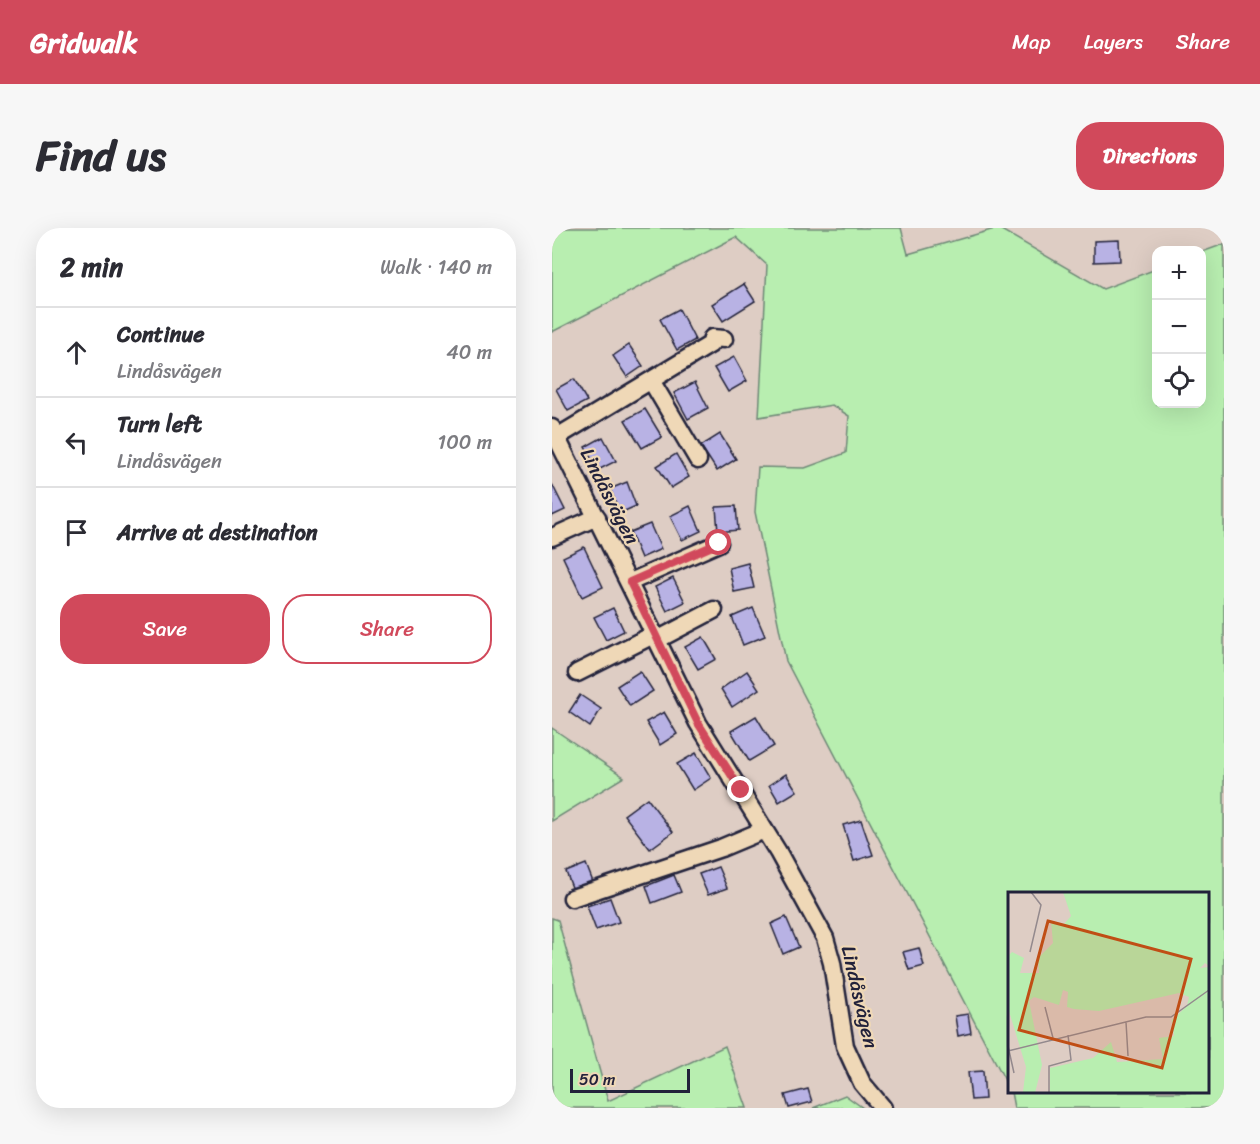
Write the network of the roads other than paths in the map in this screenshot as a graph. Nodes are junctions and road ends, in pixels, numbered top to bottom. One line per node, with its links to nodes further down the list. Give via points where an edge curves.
1 (724, 339): 2 (street, via 712,338 711,344)
2 (651, 382): 3 (street); 4 (street)
3 (554, 433): 5 (street, Lindåsvägen)
4 (698, 460)
5 (597, 518): 6 (street); 8 (street, Lindåsvägen)
6 (552, 537)
7 (719, 543): 8 (street)
8 (630, 582): 10 (street, Lindåsvägen)
9 (714, 610): 10 (street)
10 (656, 637): 11 (street); 12 (street, Lindåsvägen, via 698,723)
11 (577, 673)
12 (764, 830): 13 (street); 14 (street, Lindåsvägen, via 825,938 845,1046 862,1083)
13 (572, 898)
14 (883, 1108)

